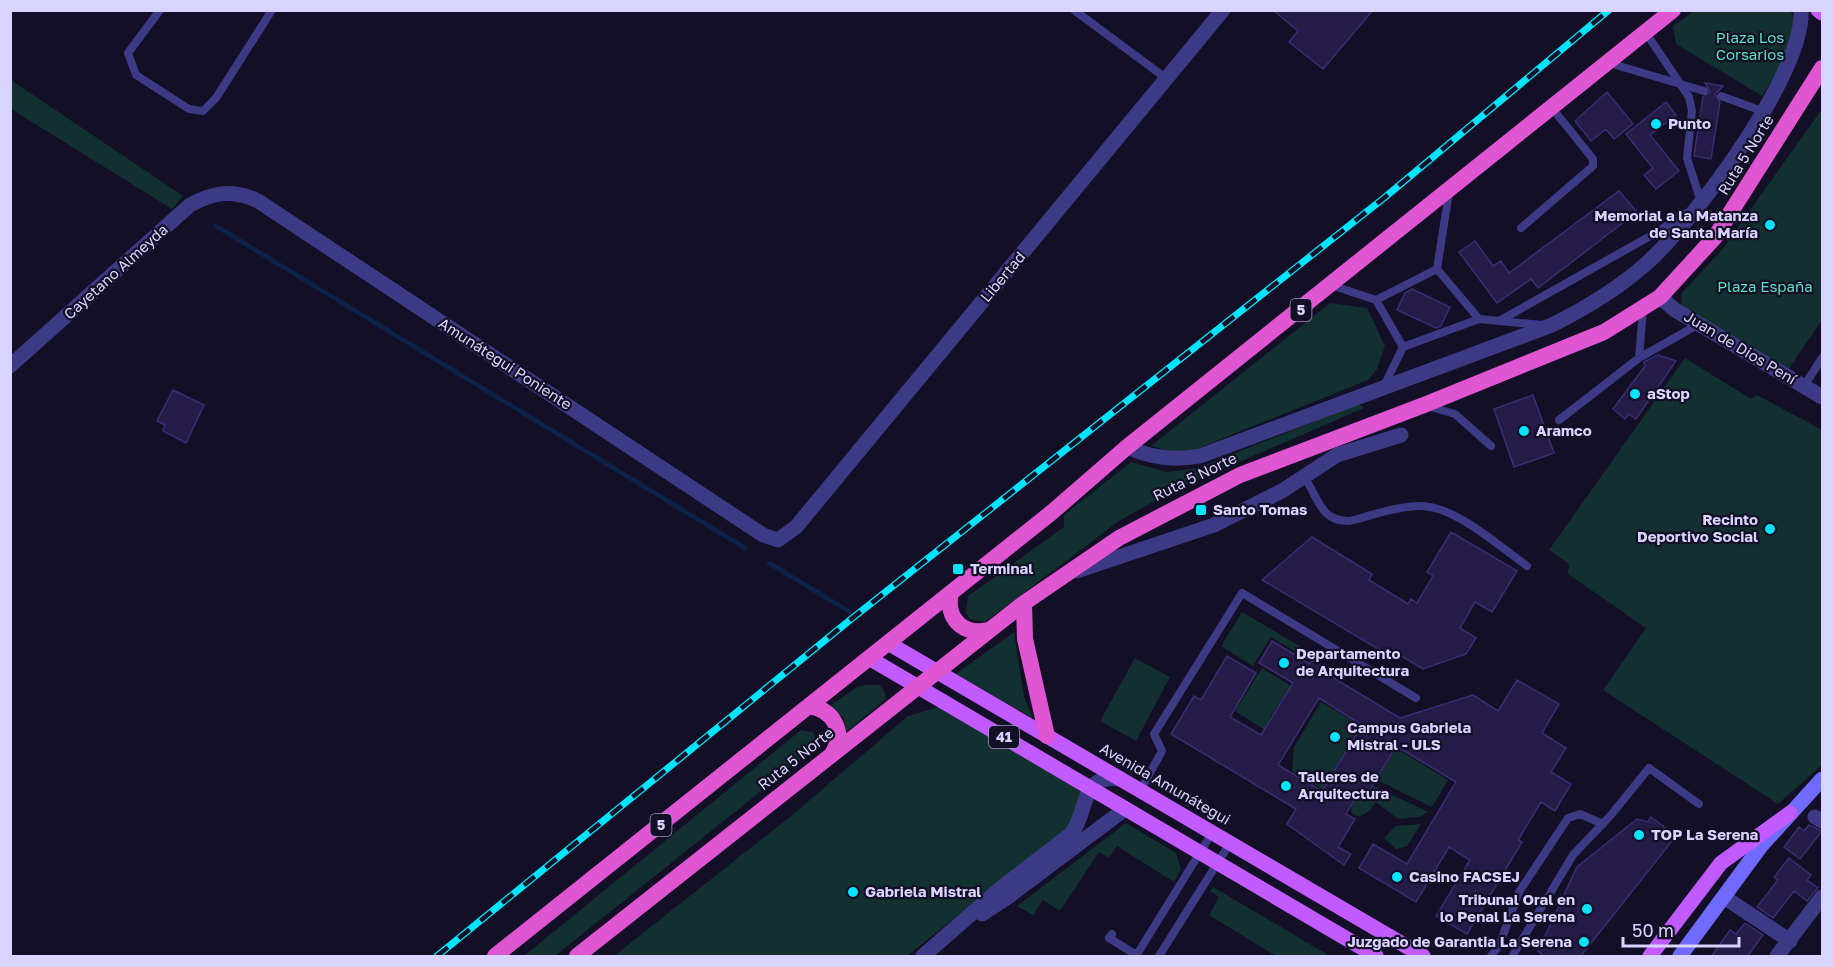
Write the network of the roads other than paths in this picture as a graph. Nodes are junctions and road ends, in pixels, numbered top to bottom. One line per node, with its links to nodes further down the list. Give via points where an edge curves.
1 (160, 10): 2 (lane, via 128,53 136,75 189,109 203,111 216,98)
2 (272, 10)
3 (1074, 10): 12 (lane)
4 (1223, 10): 12 (street, Libertad)
5 (1673, 10): 9 (highway, 5)
6 (1801, 10): 19 (street, via 1793,56)
7 (1818, 10): 8 (main road)
8 (1822, 13)
9 (1646, 33): 10 (highway, 5); 14 (lane)
10 (1609, 63): 14 (lane); 18 (highway, 5)
11 (1822, 68): 16 (highway, Ruta 5 Norte)
12 (1167, 79): 48 (street, Libertad, via 796,527)
13 (1822, 81): 16 (highway)
14 (1684, 87): 15 (lane); 22 (lane, via 1692,111 1687,158)
15 (1704, 91)
16 (1806, 94): 26 (highway, Ruta 5 Norte, via 1715,237)
17 (1721, 96): 19 (lane)
18 (1552, 108): 20 (highway, 5); 23 (lane, via 1593,159 1593,166)
19 (1762, 111): 22 (street)
20 (1449, 191): 24 (lane); 25 (highway, 5)
21 (229, 192): 36 (street, Cayetano Almeyda, via 190,205); 48 (street, Amunátegui Poniente, via 258,201 763,535)
22 (1701, 203): 30 (lane); 32 (street, via 1664,247 1627,280)
23 (1521, 228)
24 (1437, 269): 27 (lane); 29 (lane)
25 (1331, 285): 27 (lane); 46 (highway, 5)
26 (1660, 297): 28 (highway, Ruta 5 Norte); 31 (street, Juan de Dios Pení)
27 (1376, 300): 33 (lane)
28 (1643, 309): 34 (lane); 40 (highway, Ruta 5 Norte, via 1604,332)
29 (1479, 319): 30 (lane); 33 (lane)
30 (1499, 321): 32 (lane)
31 (1700, 324): 34 (lane); 37 (street, Juan de Dios Pení)
32 (1552, 326): 38 (street)
33 (1403, 347): 38 (lane)
34 (1639, 358): 41 (lane)
35 (1822, 358): 37 (lane)
36 (10, 366)
37 (1804, 386): 39 (street, Juan de Dios Pení)
38 (1381, 391): 46 (street, via 1200,456 1169,459)
39 (1822, 397)
40 (1424, 405): 42 (highway, Ruta 5 Norte); 45 (lane, via 1455,414)
41 (1558, 420)
42 (1379, 422): 44 (street); 50 (highway, Ruta 5 Norte, via 1280,458 1200,494 1119,538)
43 (1401, 435): 44 (street)
44 (1372, 443): 47 (street, via 1336,455)
45 (1491, 446)
46 (1127, 447): 51 (highway, 5)
47 (1304, 477): 49 (lane, via 1328,517 1338,521 1420,506 1442,509); 50 (street, via 1214,525)
48 (778, 540)
49 (1527, 566)
50 (1060, 578): 52 (highway, Ruta 5 Norte)
51 (951, 593): 53 (highway, via 949,608 955,621 974,632); 54 (highway, 5)
52 (1024, 603): 53 (highway, Ruta 5 Norte); 60 (highway, via 1025,639)
53 (988, 630): 56 (highway, Ruta 5 Norte)
54 (888, 643): 55 (highway, 5); 56 (main road, Avenida Amunátegui / 41)
55 (869, 658): 57 (main road, 41); 59 (highway, 5)
56 (937, 671): 57 (highway, Ruta 5 Norte); 60 (main road, Avenida Amunátegui / 41)
57 (918, 687): 61 (highway, Ruta 5 Norte); 64 (main road, 41)
58 (1416, 698): 65 (lane, via 1242,593 1154,734 1162,751)
59 (809, 706): 61 (highway, via 828,713 836,724 838,740); 82 (highway, 5)
60 (1047, 736): 62 (main road, Avenida Amunátegui / 41)
61 (832, 754): 83 (highway, Ruta 5 Norte)
62 (1121, 779): 64 (street, via 1104,779); 65 (main road, Avenida Amunátegui / 41)
63 (1822, 779): 68 (main road)
64 (1090, 789): 67 (main road, 41); 76 (street, via 1079,823 1071,834)
65 (1140, 790): 70 (main road, Avenida Amunátegui / 41)
66 (1699, 804): 69 (lane, via 1649,768)
67 (1125, 809): 72 (main road, 41); 76 (street, via 1008,897)
68 (1790, 813): 74 (main road); 89 (main road, via 1721,863)
69 (1603, 824): 79 (lane, via 1580,814 1568,818 1519,892); 81 (lane, via 1573,855)
70 (1212, 832): 71 (main road, Avenida Amunátegui / 41); 72 (lane)
71 (1230, 843): 73 (lane); 87 (main road, Avenida Amunátegui / 41)
72 (1200, 853): 73 (main road, 41); 80 (lane)
73 (1217, 864): 85 (lane); 86 (main road, 41)
74 (1724, 897): 78 (street); 90 (main road)
75 (1822, 897): 78 (street)
76 (956, 929): 84 (street)
77 (1112, 934): 80 (lane, via 1109,938)
78 (1790, 941): 91 (street)
79 (1499, 946): 81 (lane); 88 (lane)
80 (1137, 956)
81 (1514, 956)
82 (495, 957)
83 (577, 957)
84 (923, 957)
85 (1159, 957)
86 (1376, 957)
87 (1423, 957)
88 (1491, 957)
89 (1650, 957)
90 (1680, 957)
91 (1777, 957)

